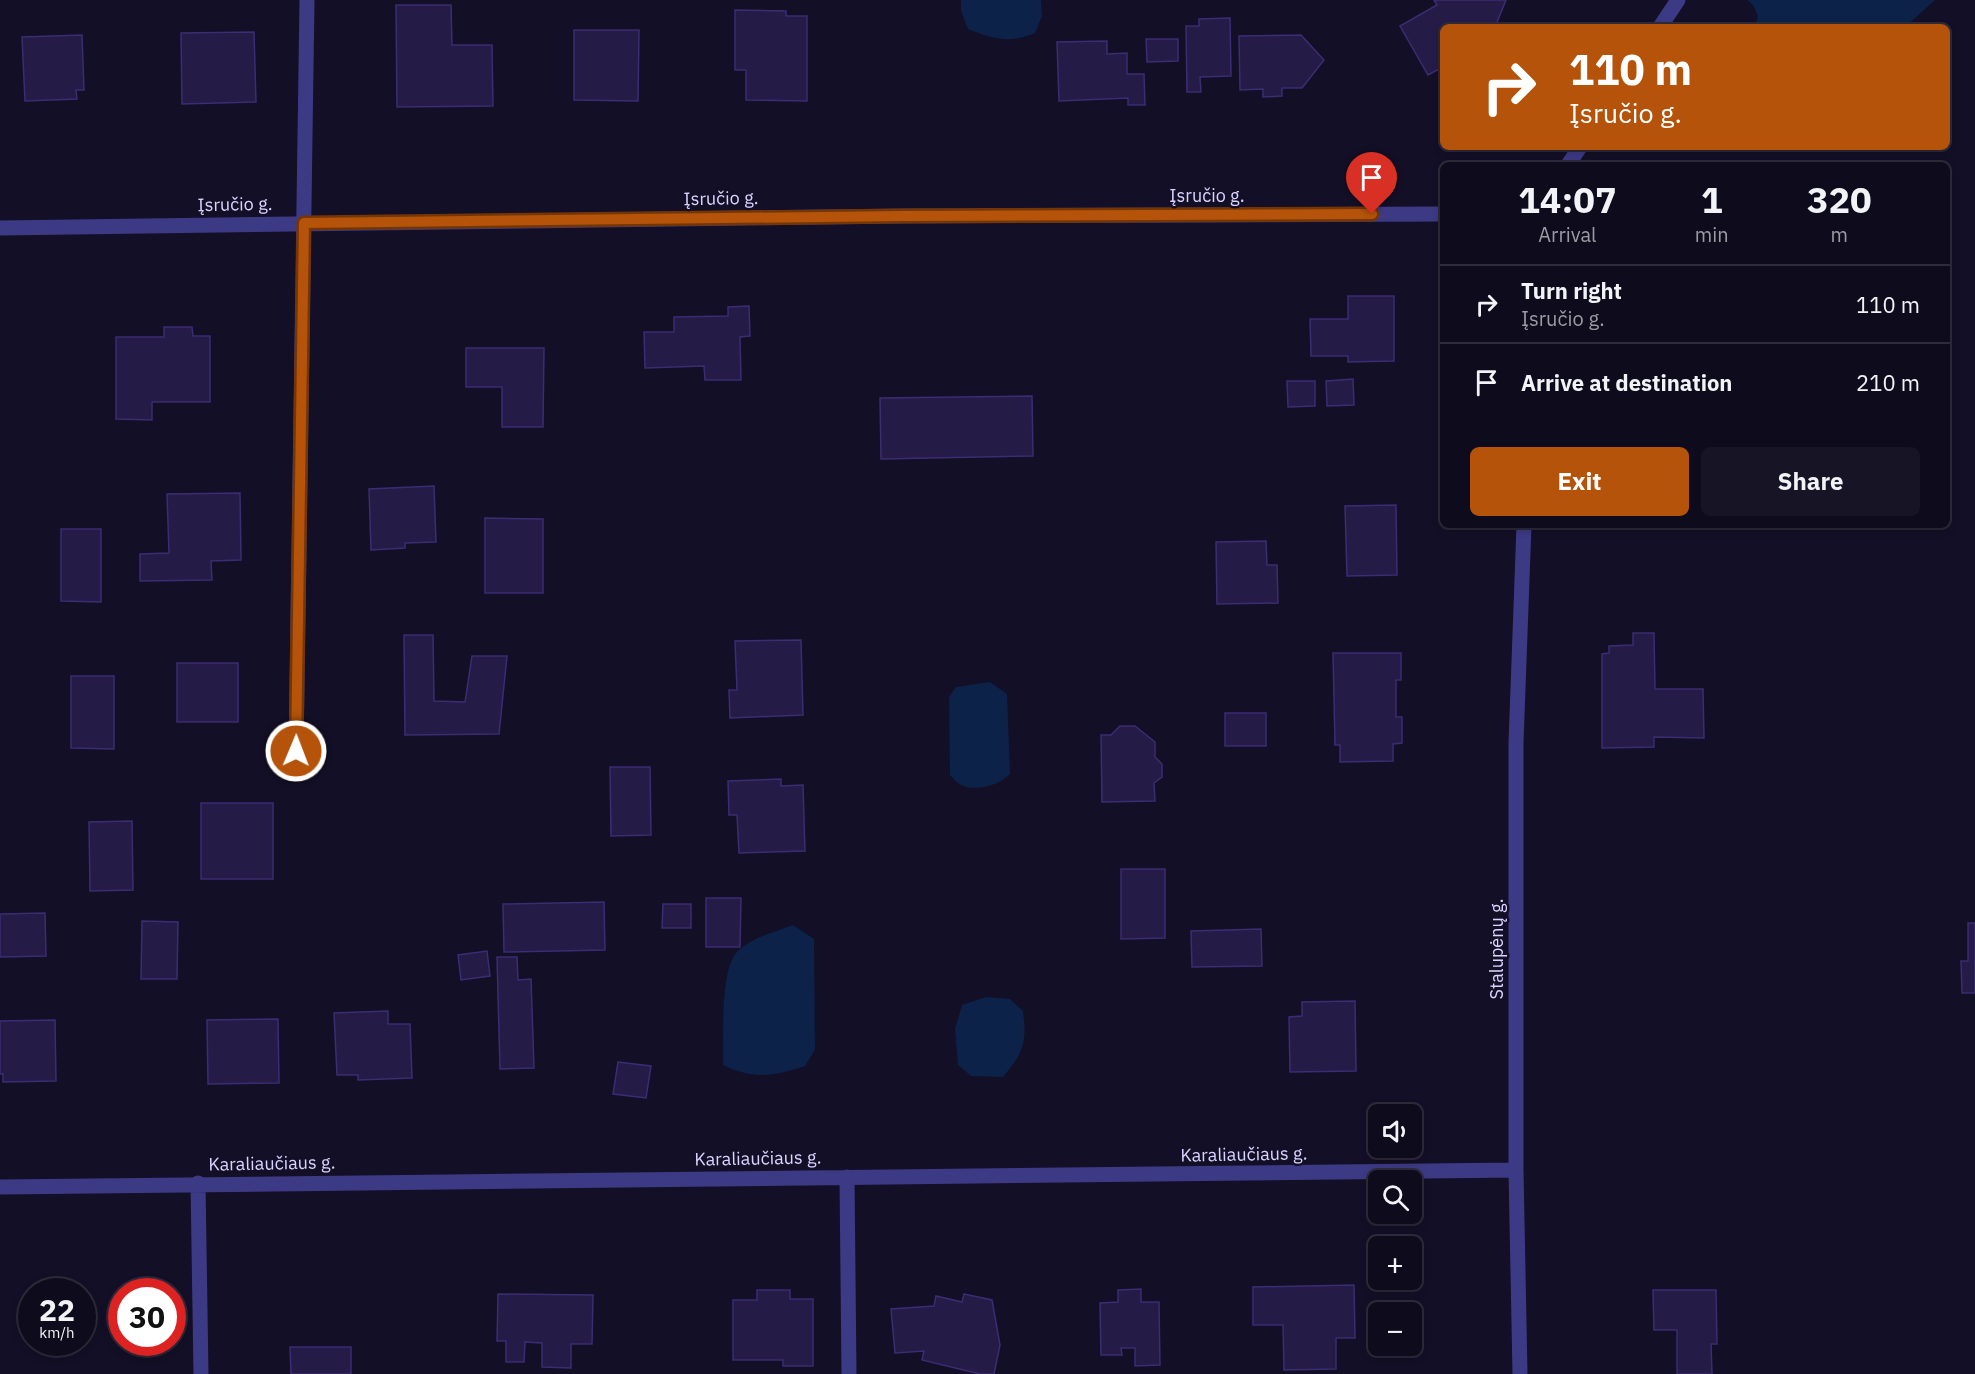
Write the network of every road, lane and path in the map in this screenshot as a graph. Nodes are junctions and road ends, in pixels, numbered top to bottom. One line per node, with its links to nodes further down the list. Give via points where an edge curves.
1 (307, 0): 5 (street)
2 (1678, 0): 3 (street)
3 (1662, 24)
4 (1440, 214): 5 (street, Įsručio g.)
5 (304, 223): 6 (street, Įsručio g.); 8 (street)
6 (0, 228)
7 (1524, 528): 9 (street, Stalupėnų g., via 1516,743)
8 (296, 751)
9 (1516, 1170): 10 (street, Karaliaučiaus g.); 15 (street, Stalupėnų g.)
10 (847, 1177): 11 (street, Karaliaučiaus g.); 14 (street)
11 (198, 1184): 12 (street, Karaliaučiaus g.); 13 (street)
12 (0, 1187)
13 (201, 1374)
14 (849, 1374)
15 (1520, 1374)

